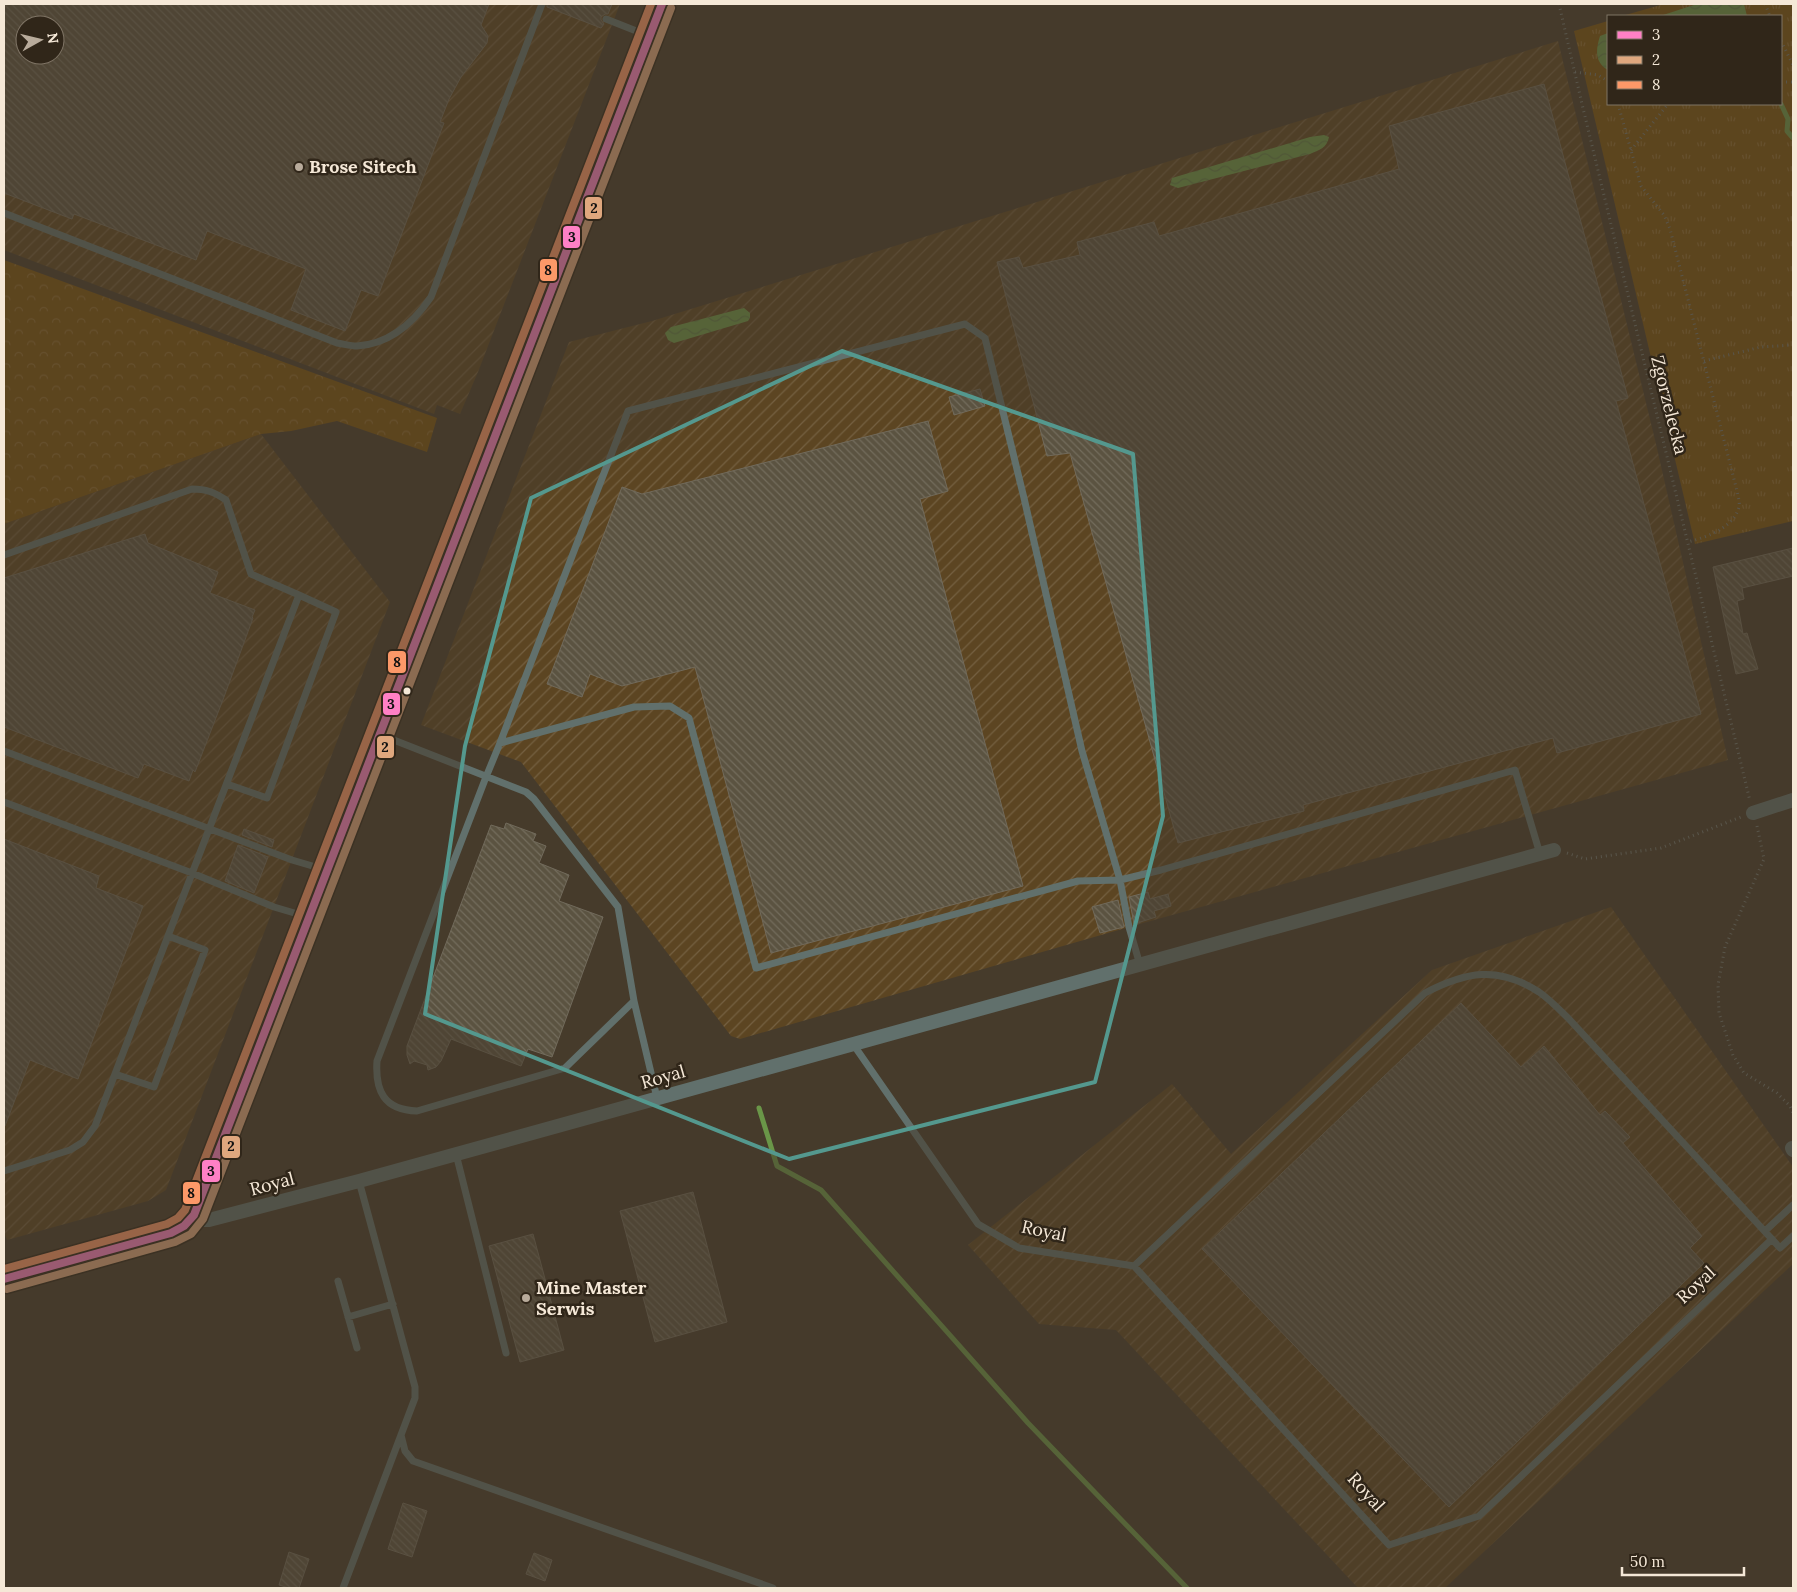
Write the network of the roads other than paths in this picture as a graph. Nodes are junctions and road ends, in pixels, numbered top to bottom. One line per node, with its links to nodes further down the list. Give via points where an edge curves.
1 (542, 4): 5 (lane, via 431,296 410,324 392,336 357,346 337,343)
2 (662, 4): 4 (street)
3 (606, 19): 4 (lane)
4 (649, 36): 8 (street)
5 (4, 212)
6 (4, 555): 7 (lane, via 192,489 205,489 226,500 251,574)
7 (299, 595): 12 (lane); 12 (lane, via 336,612 267,798)
8 (379, 734): 11 (lane); 19 (street)
9 (500, 743): 11 (lane); 21 (lane, via 634,707 670,706 689,718 756,968 1078,881); 21 (lane, via 628,411 964,324 985,338 1082,751)
10 (4, 751): 16 (lane)
11 (486, 777): 25 (lane, via 526,792 534,799 618,908); 25 (lane, via 377,1061 376,1076 382,1095 392,1106 416,1111 565,1068)
12 (227, 784): 16 (lane)
13 (1793, 800): 15 (street)
14 (4, 802): 20 (lane)
15 (1753, 813)
16 (210, 829): 19 (lane); 20 (lane)
17 (1554, 850): 18 (street)
18 (1540, 854): 21 (lane, via 1515,770); 24 (street)
19 (326, 870): 22 (street)
20 (192, 873): 22 (lane); 23 (lane)
21 (1120, 880): 24 (lane)
22 (308, 918): 33 (street)
23 (168, 936): 27 (lane); 27 (lane, via 205,950 154,1087)
24 (1140, 964): 26 (street)
25 (634, 1001): 28 (lane)
26 (853, 1044): 28 (street, Royal); 37 (lane, Royal, via 978,1224 1019,1248)
27 (115, 1074): 30 (lane, via 95,1126 82,1142 70,1150)
28 (657, 1098): 29 (street, Royal)
29 (456, 1154): 31 (street, Royal); 43 (lane)
30 (4, 1171)
31 (359, 1181): 33 (street, Royal, via 209,1220); 40 (lane)
32 (1793, 1205): 34 (lane)
33 (194, 1216): 38 (street, via 171,1232)
34 (1765, 1231): 36 (lane); 37 (lane, via 1568,1018 1539,992 1509,977 1477,974 1448,981 1425,993)
35 (1793, 1236): 36 (lane, via 1780,1248)
36 (1772, 1240): 37 (lane, Royal, via 1479,1516 1389,1545)
37 (1134, 1266)
38 (4, 1279)
39 (338, 1281): 41 (lane)
40 (393, 1304): 41 (lane); 44 (lane, via 415,1387 415,1398)
41 (348, 1318): 42 (lane)
42 (357, 1348)
43 (506, 1353)
44 (401, 1434): 45 (lane); 46 (lane, via 405,1451 413,1460)
45 (344, 1588)
46 (773, 1588)

